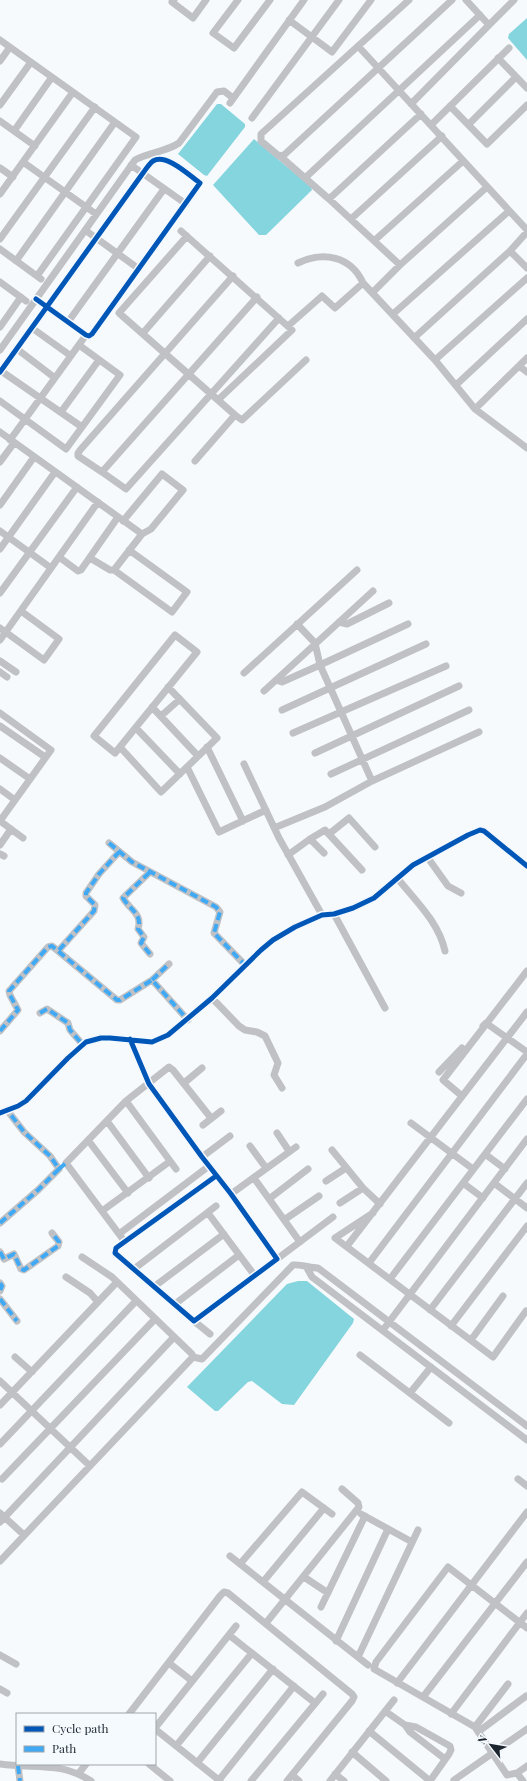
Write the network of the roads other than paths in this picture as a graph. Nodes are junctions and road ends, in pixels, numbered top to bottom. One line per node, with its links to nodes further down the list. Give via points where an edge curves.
1 (174, 0): 2 (street, via 172,2 193,18)
2 (206, 0)
3 (238, 0): 4 (street, via 213,33 234,48)
4 (270, 0)
5 (304, 0): 13 (street)
6 (339, 0): 15 (street)
7 (371, 0): 15 (street, via 332,52)
8 (409, 0): 17 (street)
9 (452, 0): 23 (street)
10 (466, 0): 12 (street)
11 (512, 1): 14 (street)
12 (480, 15): 14 (street); 27 (street)
13 (289, 20): 15 (street); 46 (street, via 231,100 224,91 217,92 179,143 172,148 144,154)
14 (489, 25): 29 (street)
15 (312, 37): 35 (street)
16 (0, 40): 18 (street)
17 (358, 46): 23 (street); 43 (street, via 261,134 261,141)
18 (10, 47): 21 (street); 22 (street)
19 (509, 48): 20 (street)
20 (498, 58): 25 (street); 32 (street)
21 (0, 61)
22 (31, 62): 24 (street); 30 (street)
23 (377, 68): 27 (street); 43 (street)
24 (52, 77): 28 (street); 40 (street)
25 (516, 77): 26 (street); 38 (street)
26 (527, 88)
27 (399, 90): 29 (street); 51 (street)
28 (73, 92): 33 (street); 42 (street)
29 (411, 104): 34 (street)
30 (0, 105)
31 (527, 105): 38 (street, via 487,144)
32 (450, 106): 38 (street); 39 (street)
33 (94, 107): 37 (street); 50 (street)
34 (421, 114): 39 (street); 56 (street)
35 (252, 118)
36 (0, 121): 40 (street)
37 (116, 122): 54 (street); 58 (street, via 136,137)
38 (468, 124)
39 (431, 125): 41 (street)
40 (14, 131): 42 (street)
41 (442, 136): 44 (street); 61 (street)
42 (34, 146): 45 (street)
43 (281, 157): 51 (street)
44 (463, 161): 52 (street); 66 (street)
45 (23, 162): 49 (street); 50 (street)
46 (131, 165): 48 (street); 60 (street)
47 (0, 168): 49 (street)
48 (143, 173): 53 (street); 57 (street, via 151,162 157,159 167,160 200,183); 64 (street)
49 (13, 177): 55 (street)
50 (45, 177): 54 (street); 65 (street)
51 (305, 178): 56 (street)
52 (488, 187): 59 (street); 73 (street)
53 (164, 189): 57 (street); 69 (street)
54 (66, 192): 58 (street); 71 (street)
55 (0, 194)
56 (329, 199): 61 (street)
57 (186, 204): 75 (street)
58 (87, 207): 60 (street); 71 (street, via 39,278)
59 (509, 211): 63 (street); 84 (street)
60 (96, 214): 62 (street)
61 (351, 219): 66 (street)
62 (85, 230): 64 (street); 82 (street)
63 (527, 231): 68 (street)
64 (96, 238): 69 (street); 83 (street)
65 (0, 239)
66 (375, 240): 73 (street)
67 (0, 249): 71 (street)
68 (510, 251): 74 (street); 93 (street)
69 (118, 253): 75 (street); 87 (street)
70 (210, 256): 76 (street); 91 (street); 91 (street, via 184,233 119,313)
71 (16, 261)
72 (298, 263): 79 (street, via 322,256 334,258 353,268)
73 (400, 265): 80 (street)
74 (527, 268)
75 (139, 269): 92 (street, via 92,334)
76 (233, 276): 81 (street); 97 (street)
77 (527, 278): 102 (street)
78 (0, 283): 89 (street, via 24,299)
79 (363, 283): 80 (street); 88 (street, via 335,308 322,296)
80 (372, 292): 84 (street)
81 (257, 298): 85 (street); 106 (street)
82 (36, 299): 83 (street); 96 (street)
83 (47, 307): 87 (street); 90 (street)
84 (392, 314): 93 (street)
85 (279, 318): 88 (street); 109 (street)
86 (527, 319): 108 (street)
87 (68, 322): 92 (street)
88 (288, 326): 111 (street, via 292,330)
89 (0, 327)
90 (32, 328): 95 (street); 98 (street)
91 (143, 333): 97 (street)
92 (86, 335): 94 (street)
93 (414, 338): 102 (street)
94 (78, 345): 98 (street); 100 (street)
95 (17, 349): 104 (street); 107 (street)
96 (0, 350)
97 (166, 352): 106 (street); 125 (street, via 78,452 78,456)
98 (71, 356): 107 (street)
99 (527, 358): 103 (street)
100 (99, 360): 114 (street); 117 (street, via 120,375)
101 (306, 360): 115 (street, via 242,420)
102 (435, 360): 108 (street)
103 (519, 366): 105 (street); 113 (street)
104 (1, 372): 110 (street)
105 (527, 372)
106 (189, 374): 109 (street); 125 (street)
107 (55, 378): 110 (street)
108 (456, 385): 113 (street)
109 (212, 394): 111 (street); 125 (street, via 126,490)
110 (40, 398): 114 (street); 116 (street)
111 (218, 400): 115 (street)
112 (0, 401): 116 (street)
113 (475, 409): 120 (street)
114 (61, 412): 117 (street)
115 (235, 415): 122 (street)
116 (25, 419): 117 (street, via 66,449); 119 (street)
117 (82, 427)
118 (0, 432): 119 (street)
119 (12, 441): 121 (street); 123 (street)
120 (527, 448)
121 (34, 457): 124 (street); 128 (street)
122 (195, 461)
123 (0, 462)
124 (55, 472): 126 (street); 132 (street)
125 (102, 472)
126 (77, 487): 127 (street); 135 (street)
127 (98, 502): 129 (street); 136 (street)
128 (0, 505)
129 (121, 519): 131 (street); 131 (street, via 162,474 183,490 151,529); 137 (street)
130 (0, 531): 132 (street)
131 (142, 534): 134 (street)
132 (8, 538): 133 (street); 135 (street)
133 (0, 549)
134 (129, 550): 139 (street); 139 (street, via 187,592 172,612)
135 (30, 553): 138 (street); 142 (street)
136 (59, 557): 137 (street, via 78,570 81,570); 138 (street)
137 (90, 558): 139 (street)
138 (51, 568): 144 (street)
139 (114, 570)
140 (356, 570): 146 (street)
141 (374, 591): 145 (street)
142 (0, 593)
143 (389, 603): 145 (street, via 347,624)
144 (21, 611): 148 (street); 148 (street, via 60,639 44,660)
145 (338, 622): 150 (street)
146 (297, 624): 150 (street); 157 (street)
147 (408, 624): 153 (street)
148 (3, 630): 149 (street)
149 (0, 640)
150 (315, 643): 153 (street); 159 (street)
151 (426, 644): 162 (street)
152 (0, 661): 156 (street)
153 (320, 664): 159 (street, via 282,682); 162 (street)
154 (446, 666): 168 (street)
155 (0, 672): 158 (street)
156 (16, 672)
157 (244, 673)
158 (7, 677)
159 (276, 680): 163 (street)
160 (460, 686): 175 (street)
161 (168, 687): 164 (street); 165 (street); 176 (street, via 196,652 175,635 94,736 115,753)
162 (331, 688): 166 (street); 168 (street)
163 (264, 691)
164 (180, 700): 170 (street); 177 (street, via 217,738)
165 (152, 707): 170 (street); 172 (street)
166 (282, 710)
167 (469, 710): 182 (street)
168 (341, 712): 174 (street); 175 (street)
169 (0, 713): 180 (street, via 51,750)
170 (161, 716): 179 (street)
171 (0, 726): 180 (street)
172 (136, 728): 176 (street); 185 (street)
173 (479, 732): 188 (street)
174 (293, 733)
175 (352, 736): 178 (street); 182 (street)
176 (120, 748): 185 (street, via 161,792)
177 (207, 748): 179 (street); 193 (street)
178 (315, 753)
179 (198, 756): 184 (street)
180 (45, 757): 187 (street)
181 (0, 758): 187 (street)
182 (362, 759): 186 (street); 188 (street)
183 (244, 764): 191 (street)
184 (187, 767): 185 (street); 193 (street, via 219,832)
185 (180, 774)
186 (331, 774)
187 (30, 779): 190 (street)
188 (372, 781): 194 (street, via 325,807)
189 (0, 789): 190 (street)
190 (15, 800): 192 (street)
191 (266, 810): 193 (street); 194 (street)
192 (0, 821): 195 (street)
193 (243, 821)
194 (274, 828): 204 (street)
195 (11, 830): 197 (street); 200 (street)
196 (329, 834): 198 (street, via 325,830); 201 (street, via 349,818); 207 (street)
197 (23, 838)
198 (310, 839): 203 (street); 204 (street)
199 (109, 843): 202 (street)
200 (0, 845)
201 (375, 847)
202 (119, 852): 208 (street); 213 (street, via 86,893 95,905 94,911)
203 (324, 853)
204 (288, 856): 212 (street)
205 (428, 858): 206 (street, via 468,835 482,830); 209 (street, via 409,868); 210 (street, via 448,886)
206 (527, 866)
207 (362, 870)
208 (150, 872): 215 (street, via 123,898 138,915 138,929 144,937 141,944); 217 (street, via 219,910 220,915 214,933)
209 (398, 879): 211 (street, via 374,898); 214 (street, via 437,928)
210 (461, 892)
211 (334, 914): 212 (street); 221 (street)
212 (322, 915): 217 (street, via 274,940)
213 (59, 950): 219 (street, via 116,1000); 226 (street, via 52,946 48,947 10,990 18,1010)
214 (445, 951)
215 (150, 954)
216 (169, 964): 219 (street)
217 (245, 965): 220 (street)
218 (527, 971): 225 (street)
219 (152, 980): 224 (street)
220 (212, 998): 224 (street); 235 (street, via 239,1026 263,1034 267,1038 278,1063 274,1075)
221 (385, 1008)
222 (40, 1014): 229 (street, via 47,1009 61,1017)
223 (526, 1017): 227 (street)
224 (188, 1020): 228 (street, via 159,1040 145,1042)
225 (486, 1023): 227 (street); 232 (street); 236 (street, via 442,1080)
226 (0, 1031)
227 (508, 1038): 230 (street); 236 (street)
228 (130, 1039): 229 (street, via 101,1038); 234 (street)
229 (83, 1045): 239 (street, via 18,1106)
230 (527, 1053): 254 (street)
231 (202, 1068): 233 (street)
232 (439, 1072)
233 (184, 1083): 234 (street, via 169,1067); 241 (street)
234 (149, 1084): 238 (street); 256 (street)
235 (282, 1088)
236 (462, 1096): 247 (street)
237 (527, 1099): 255 (street)
238 (126, 1101): 242 (street); 257 (street)
239 (2, 1111): 262 (street, via 50,1156)
240 (221, 1111): 241 (street)
241 (211, 1118): 244 (street)
242 (106, 1120): 249 (street); 268 (street)
243 (411, 1123): 247 (street)
244 (202, 1125)
245 (276, 1133): 253 (street)
246 (230, 1136): 256 (street)
247 (430, 1137): 254 (street); 282 (street)
248 (527, 1139): 266 (street)
249 (88, 1140): 258 (street); 275 (street)
250 (250, 1146): 260 (street)
251 (296, 1147): 253 (street)
252 (332, 1150): 261 (street)
253 (289, 1151): 260 (street)
254 (452, 1152): 265 (street); 303 (street)
255 (485, 1154): 265 (street); 266 (street)
256 (202, 1157): 259 (street)
257 (170, 1162): 263 (street); 268 (street)
258 (66, 1163): 262 (street); 285 (street)
259 (209, 1166): 267 (street); 293 (street)
260 (266, 1168): 269 (street)
261 (346, 1168): 270 (street); 274 (street)
262 (59, 1169): 290 (street)
263 (176, 1169)
264 (308, 1169): 279 (street)
265 (474, 1169): 272 (street)
266 (505, 1169): 273 (street)
267 (216, 1176): 276 (street); 295 (street)
268 (149, 1178): 275 (street)
269 (254, 1178): 276 (street); 279 (street)
270 (326, 1181)
271 (527, 1182): 280 (street)
272 (463, 1183): 278 (street); 308 (street)
273 (494, 1183): 278 (street); 280 (street)
274 (363, 1188): 281 (street); 282 (street)
275 (128, 1193): 285 (street)
276 (231, 1194): 301 (street)
277 (319, 1196): 289 (street)
278 (483, 1198): 313 (street)
279 (269, 1199): 289 (street)
280 (515, 1199): 284 (street); 319 (street)
281 (340, 1203)
282 (380, 1204): 287 (street)
283 (216, 1206): 286 (street)
284 (527, 1208)
285 (102, 1212): 293 (street)
286 (208, 1213): 294 (street); 305 (street)
287 (373, 1213): 297 (street); 297 (street, via 335,1238)
288 (333, 1217): 296 (street)
289 (284, 1220): 296 (street)
290 (0, 1223)
291 (527, 1226): 325 (street)
292 (52, 1233): 302 (street, via 58,1246 24,1270 21,1269 14,1254)
293 (119, 1234): 295 (street)
294 (224, 1234): 299 (street); 311 (street)
295 (125, 1242): 305 (street, via 116,1248 115,1253)
296 (300, 1242): 301 (street)
297 (347, 1246): 303 (street)
298 (0, 1252): 302 (street)
299 (239, 1255): 306 (street); 318 (street)
300 (82, 1257): 309 (street)
301 (277, 1259): 306 (street)
302 (2, 1261)
303 (369, 1263): 308 (street)
304 (307, 1268): 324 (street, via 318,1268); 326 (street, via 312,1277); 332 (street, via 300,1264 293,1265 202,1359)
305 (134, 1269): 311 (street)
306 (255, 1276): 323 (street)
307 (66, 1277): 317 (street, via 90,1293)
308 (390, 1279): 313 (street)
309 (117, 1282): 316 (street); 317 (street)
310 (0, 1283): 312 (street)
311 (155, 1286): 318 (street)
312 (0, 1291)
313 (410, 1294): 319 (street); 324 (street)
314 (503, 1296): 329 (street)
315 (0, 1299): 322 (street)
316 (136, 1301): 321 (street); 339 (street)
317 (98, 1302): 334 (street)
318 (175, 1304): 323 (street)
319 (430, 1310): 325 (street)
320 (526, 1310): 329 (street, via 493,1357)
321 (155, 1319): 328 (street); 342 (street)
322 (17, 1321)
323 (194, 1321): 327 (street)
324 (390, 1322): 326 (street); 341 (street)
325 (451, 1326): 329 (street)
326 (383, 1330): 333 (street)
327 (210, 1334)
328 (174, 1337): 332 (street); 345 (street)
329 (471, 1340)
330 (360, 1355): 337 (street)
331 (15, 1357): 334 (street)
332 (193, 1358): 346 (street)
333 (431, 1367): 337 (street); 343 (street)
334 (32, 1372): 336 (street)
335 (0, 1381): 336 (street)
336 (12, 1393): 338 (street); 339 (street)
337 (410, 1394): 340 (street)
338 (0, 1405)
339 (32, 1411): 342 (street); 344 (street)
340 (449, 1423)
341 (527, 1426)
342 (50, 1429): 345 (street); 347 (street)
343 (527, 1440)
344 (0, 1444)
345 (70, 1447): 346 (street); 356 (street)
346 (90, 1466): 359 (street)
347 (2, 1479)
348 (518, 1479): 349 (street)
349 (527, 1486)
350 (342, 1489): 352 (street, via 358,1503)
351 (324, 1508): 354 (street); 364 (street, via 302,1492); 366 (street)
352 (356, 1512): 355 (street); 365 (street)
353 (527, 1512): 367 (street)
354 (332, 1514)
355 (365, 1516): 357 (street); 368 (street)
356 (2, 1518): 359 (street)
357 (388, 1529): 360 (street); 378 (street)
358 (418, 1530): 360 (street)
359 (24, 1535): 362 (street)
360 (412, 1542): 381 (street)
361 (230, 1556): 364 (street)
362 (0, 1561)
363 (527, 1562): 370 (street)
364 (240, 1564): 366 (street)
365 (304, 1577): 368 (street); 369 (street)
366 (263, 1582): 369 (street)
367 (471, 1585): 370 (street); 387 (street); 387 (street, via 448,1567 438,1580 375,1665 374,1669)
368 (328, 1593): 371 (street)
369 (285, 1600): 373 (street); 378 (street)
370 (495, 1603): 374 (street); 394 (street)
371 (321, 1607)
372 (527, 1613): 374 (street)
373 (266, 1623): 382 (street, via 224,1592); 419 (street, via 354,1697)
374 (520, 1623): 376 (street); 399 (street)
375 (236, 1626): 377 (street)
376 (527, 1628)
377 (229, 1635): 379 (street); 386 (street)
378 (336, 1640): 381 (street)
379 (252, 1653): 385 (street); 406 (street)
380 (0, 1655): 383 (street)
381 (358, 1657): 384 (street)
382 (169, 1663): 386 (street); 398 (street)
383 (16, 1664)
384 (368, 1665)
385 (273, 1669): 389 (street); 410 (street)
386 (192, 1681): 401 (street)
387 (397, 1683): 394 (street)
388 (508, 1684): 403 (street)
389 (294, 1686): 396 (street); 420 (street)
390 (0, 1689): 391 (street)
391 (7, 1693)
392 (323, 1694): 396 (street)
393 (526, 1696): 403 (street)
394 (423, 1697): 399 (street)
395 (394, 1700): 397 (street)
396 (315, 1703): 424 (street)
397 (385, 1711): 400 (street); 405 (street)
398 (130, 1713)
399 (451, 1714): 403 (street)
400 (406, 1724): 409 (street, via 410,1732); 409 (street, via 450,1746 451,1750)
401 (156, 1727)
402 (156, 1729): 406 (street)
403 (476, 1729): 408 (street)
404 (527, 1729): 408 (street)
405 (369, 1731): 407 (street); 429 (street)
406 (176, 1746): 410 (street)
407 (352, 1752): 417 (street); 428 (street)
408 (492, 1753): 418 (street, via 505,1773); 430 (street)
409 (445, 1759): 429 (street)
410 (197, 1763): 420 (street)
411 (0, 1764): 414 (street)
412 (85, 1765): 416 (street)
413 (150, 1765): 423 (street)
414 (18, 1766): 416 (street, via 57,1767); 421 (street)
415 (527, 1766): 418 (street)
416 (79, 1773): 422 (street)
417 (335, 1774): 426 (street); 427 (street)
418 (514, 1774): 431 (street); 432 (street)
419 (290, 1778): 425 (street)
420 (220, 1780)
421 (20, 1781)
422 (91, 1781)
423 (170, 1781)
424 (251, 1781)
425 (299, 1781)
426 (330, 1781)
427 (344, 1781)
428 (386, 1781)
429 (430, 1781)
430 (455, 1781)
431 (502, 1781)
432 (523, 1781)

